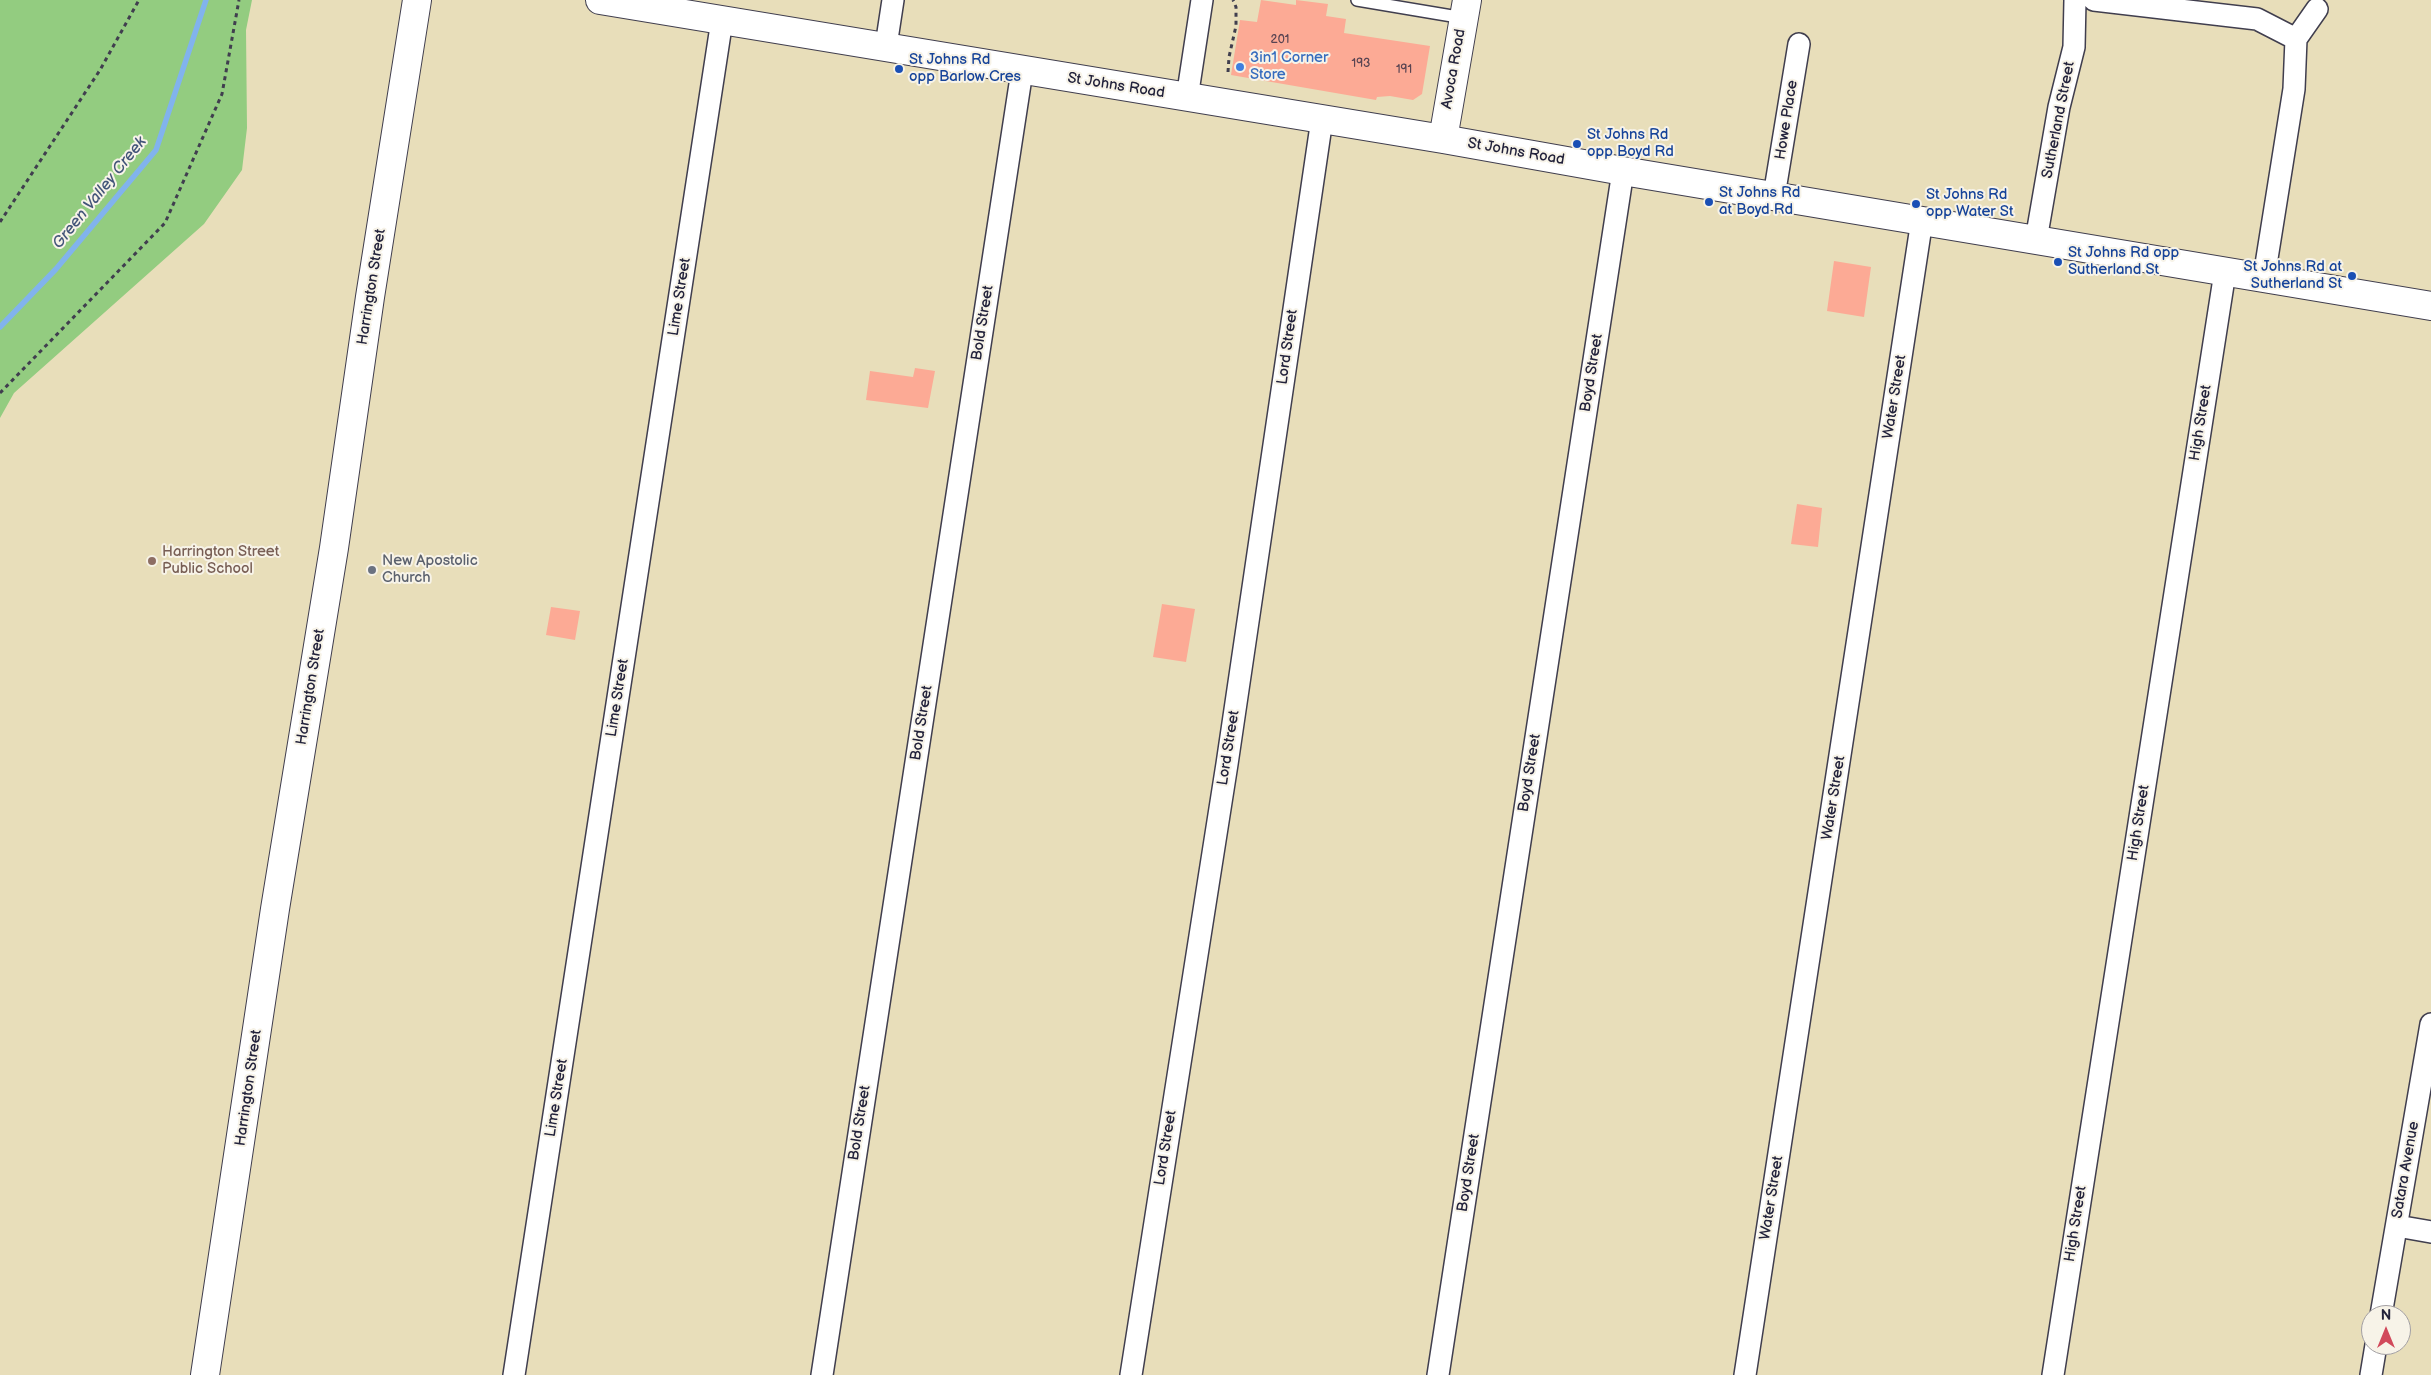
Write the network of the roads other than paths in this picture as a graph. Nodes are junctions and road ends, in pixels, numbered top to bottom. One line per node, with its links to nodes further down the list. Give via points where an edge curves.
1 (417, 0): 30 (main road, Harrington Street)
2 (600, 0): 10 (main road, St Johns Road)
3 (893, 0): 13 (street)
4 (1202, 0): 15 (street)
5 (1357, 0): 8 (lane)
6 (2075, 0): 21 (street, Sutherland Street, via 2074,47 2058,107)
7 (2094, 0): 11 (street, via 2256,19)
8 (1465, 9): 17 (main road, Avoca Road)
9 (2317, 9): 11 (street)
10 (722, 20): 13 (main road, St Johns Road); 31 (street, Lime Street)
11 (2296, 40): 23 (street, via 2294,89)
12 (1799, 44): 19 (street, Howe Place)
13 (886, 46): 14 (main road, St Johns Road)
14 (1022, 71): 15 (main road, St Johns Road); 32 (street, Bold Street)
15 (1187, 98): 16 (main road, St Johns Road)
16 (1322, 119): 17 (main road, St Johns Road); 33 (street, Lord Street, via 1225,774)
17 (1443, 139): 18 (main road, St Johns Road)
18 (1623, 171): 19 (main road, St Johns Road); 34 (street, Boyd Street)
19 (1774, 196): 20 (main road, St Johns Road)
20 (1922, 220): 21 (main road, St Johns Road); 35 (street, Water Street)
21 (2036, 240): 22 (main road, St Johns Road)
22 (2225, 272): 23 (main road, St Johns Road); 36 (street, High Street)
23 (2264, 278): 24 (main road, St Johns Road)
24 (2431, 306)
25 (2431, 1024): 26 (street, Satara Avenue)
26 (2396, 1226): 27 (street); 28 (street, Satara Avenue)
27 (2431, 1232)
28 (2383, 1305)
29 (2374, 1355): 37 (street)
30 (206, 1375)
31 (514, 1375)
32 (822, 1375)
33 (1131, 1375)
34 (1438, 1375)
35 (1745, 1375)
36 (2053, 1375)
37 (2371, 1375)

